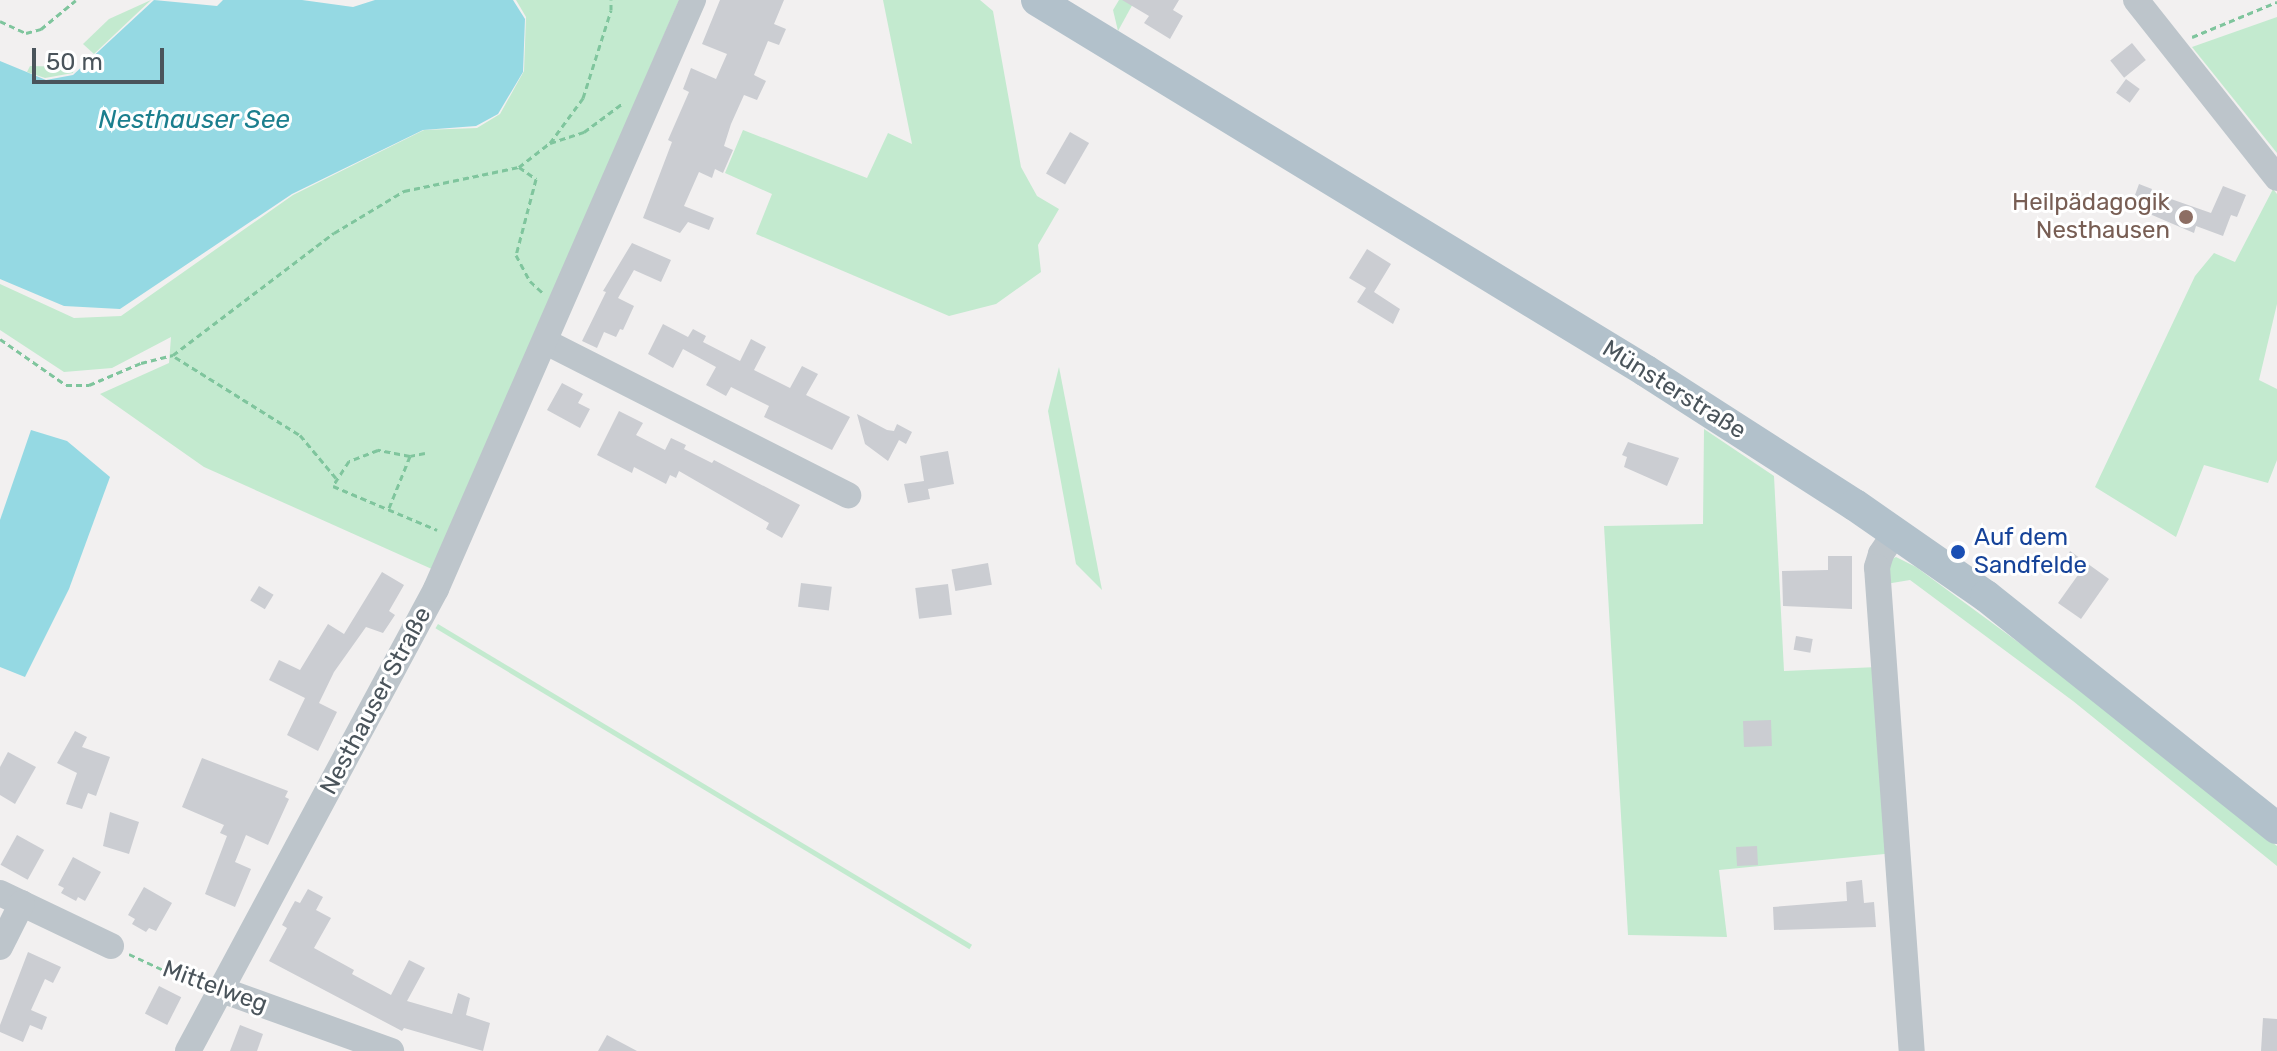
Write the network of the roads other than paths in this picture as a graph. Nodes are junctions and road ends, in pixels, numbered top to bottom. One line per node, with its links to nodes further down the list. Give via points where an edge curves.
1 (693, 0): 5 (street, Nesthauser Straße)
2 (1037, 0): 7 (main road, Münsterstraße, via 1646,371)
3 (2136, 0): 4 (street)
4 (2277, 178)
5 (546, 342): 6 (street); 12 (street, Nesthauser Straße, via 459,540)
6 (848, 495)
7 (1895, 533): 8 (main road, Münsterstraße, via 2074,664); 15 (street, via 1877,567)
8 (2277, 828)
9 (11, 898): 10 (street); 11 (street)
10 (111, 946)
11 (0, 947)
12 (219, 989): 13 (street, Mittelweg); 14 (street, Nesthauser Straße)
13 (386, 1050)
14 (188, 1051)
15 (1912, 1051)

